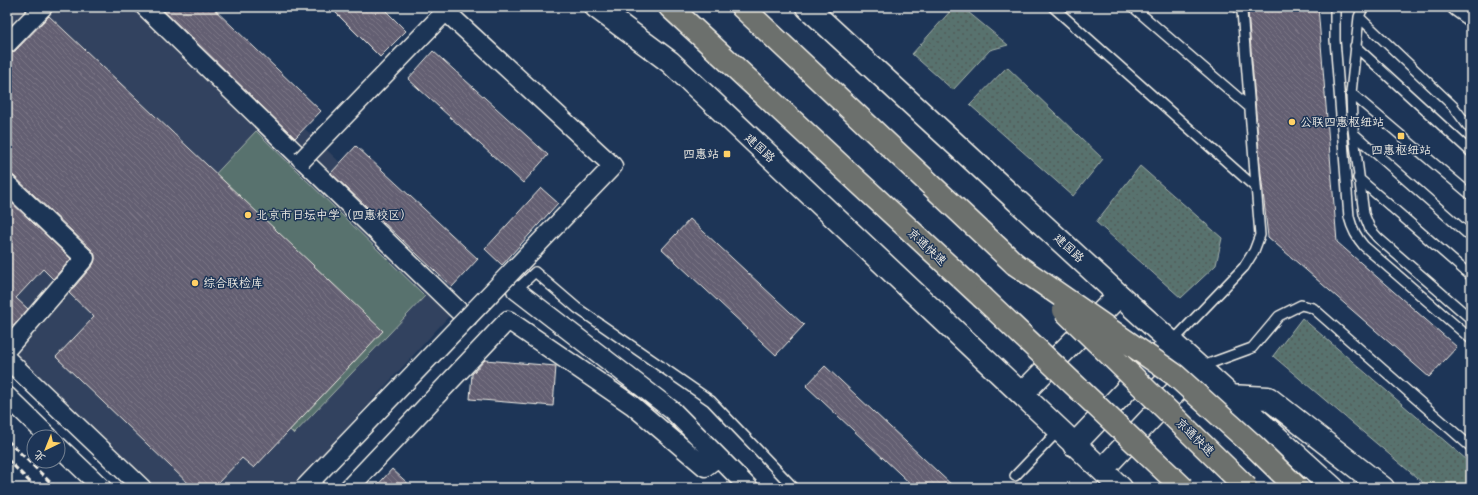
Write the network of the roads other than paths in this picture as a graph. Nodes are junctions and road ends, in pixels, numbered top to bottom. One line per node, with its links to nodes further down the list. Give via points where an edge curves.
1 (43, 7): 17 (street)
2 (145, 7): 25 (street)
3 (596, 7): 19 (main road, 建国路)
4 (621, 7): 19 (main road, via 643,28)
5 (670, 7): 60 (highway, 京通快速, bridge)
6 (742, 7): 31 (highway, 京通快速)
7 (807, 7): 34 (main road, 建国路)
8 (1053, 7): 28 (lane)
9 (1133, 7): 21 (lane)
10 (1237, 7): 21 (lane, via 1242,11)
11 (1335, 7): 37 (lane, via 1334,40 1352,229 1364,246)
12 (1363, 7): 15 (lane)
13 (1457, 7): 16 (street)
14 (444, 9): 25 (street, bridge); 35 (street, bridge, via 614,166)
15 (1359, 17): 18 (lane); 22 (lane, via 1453,106)
16 (1471, 17)
17 (7, 44)
18 (1355, 46): 20 (lane); 24 (lane)
19 (670, 62): 42 (main road, 建国路)
20 (1351, 93): 23 (lane); 29 (lane)
21 (1249, 107): 28 (lane)
22 (1471, 130)
23 (1354, 134): 26 (lane); 30 (lane)
24 (1471, 152)
25 (302, 160): 35 (street)
26 (1358, 178): 32 (lane); 36 (lane, via 1364,214 1370,229)
27 (7, 184): 39 (street, via 85,258)
28 (1256, 188): 38 (lane, via 1260,235 1254,251 1244,267)
29 (1471, 195)
30 (1471, 237)
31 (1015, 264): 61 (highway, 京通快速, bridge); 62 (highway, bridge, via 1175,375)
32 (1471, 276)
33 (516, 290): 50 (street, via 673,411); 58 (lane, via 535,272 577,308 711,401)
34 (1119, 295): 38 (main road, 建国路); 42 (main road)
35 (467, 318): 55 (street, bridge)
36 (1471, 319)
37 (1471, 339)
38 (1172, 342): 41 (main road, 建国路); 47 (main road)
39 (7, 348)
40 (7, 359): 54 (street)
41 (1199, 367): 44 (main road, 建国路); 48 (lane, via 1252,348 1284,313 1301,305 1313,308); 51 (main road)
42 (1022, 394): 46 (main road, 建国路)
43 (7, 396): 45 (street)
44 (1230, 396): 63 (main road, 建国路); 64 (main road, via 1268,398)
45 (41, 429)
46 (1059, 430): 47 (main road, 建国路); 52 (lane)
47 (1074, 445): 51 (main road, 建国路)
48 (1471, 447)
49 (66, 454): 53 (street)
50 (718, 457): 56 (street, via 705,467 632,405 508,320); 57 (street)
51 (1102, 470): 59 (main road)
52 (1015, 476)
53 (102, 488)
54 (142, 488)
55 (304, 488)
56 (349, 488)
57 (749, 488)
58 (794, 488)
59 (1121, 488)
60 (1183, 488)
61 (1248, 488)
62 (1297, 488)
63 (1333, 488)
64 (1383, 488)

